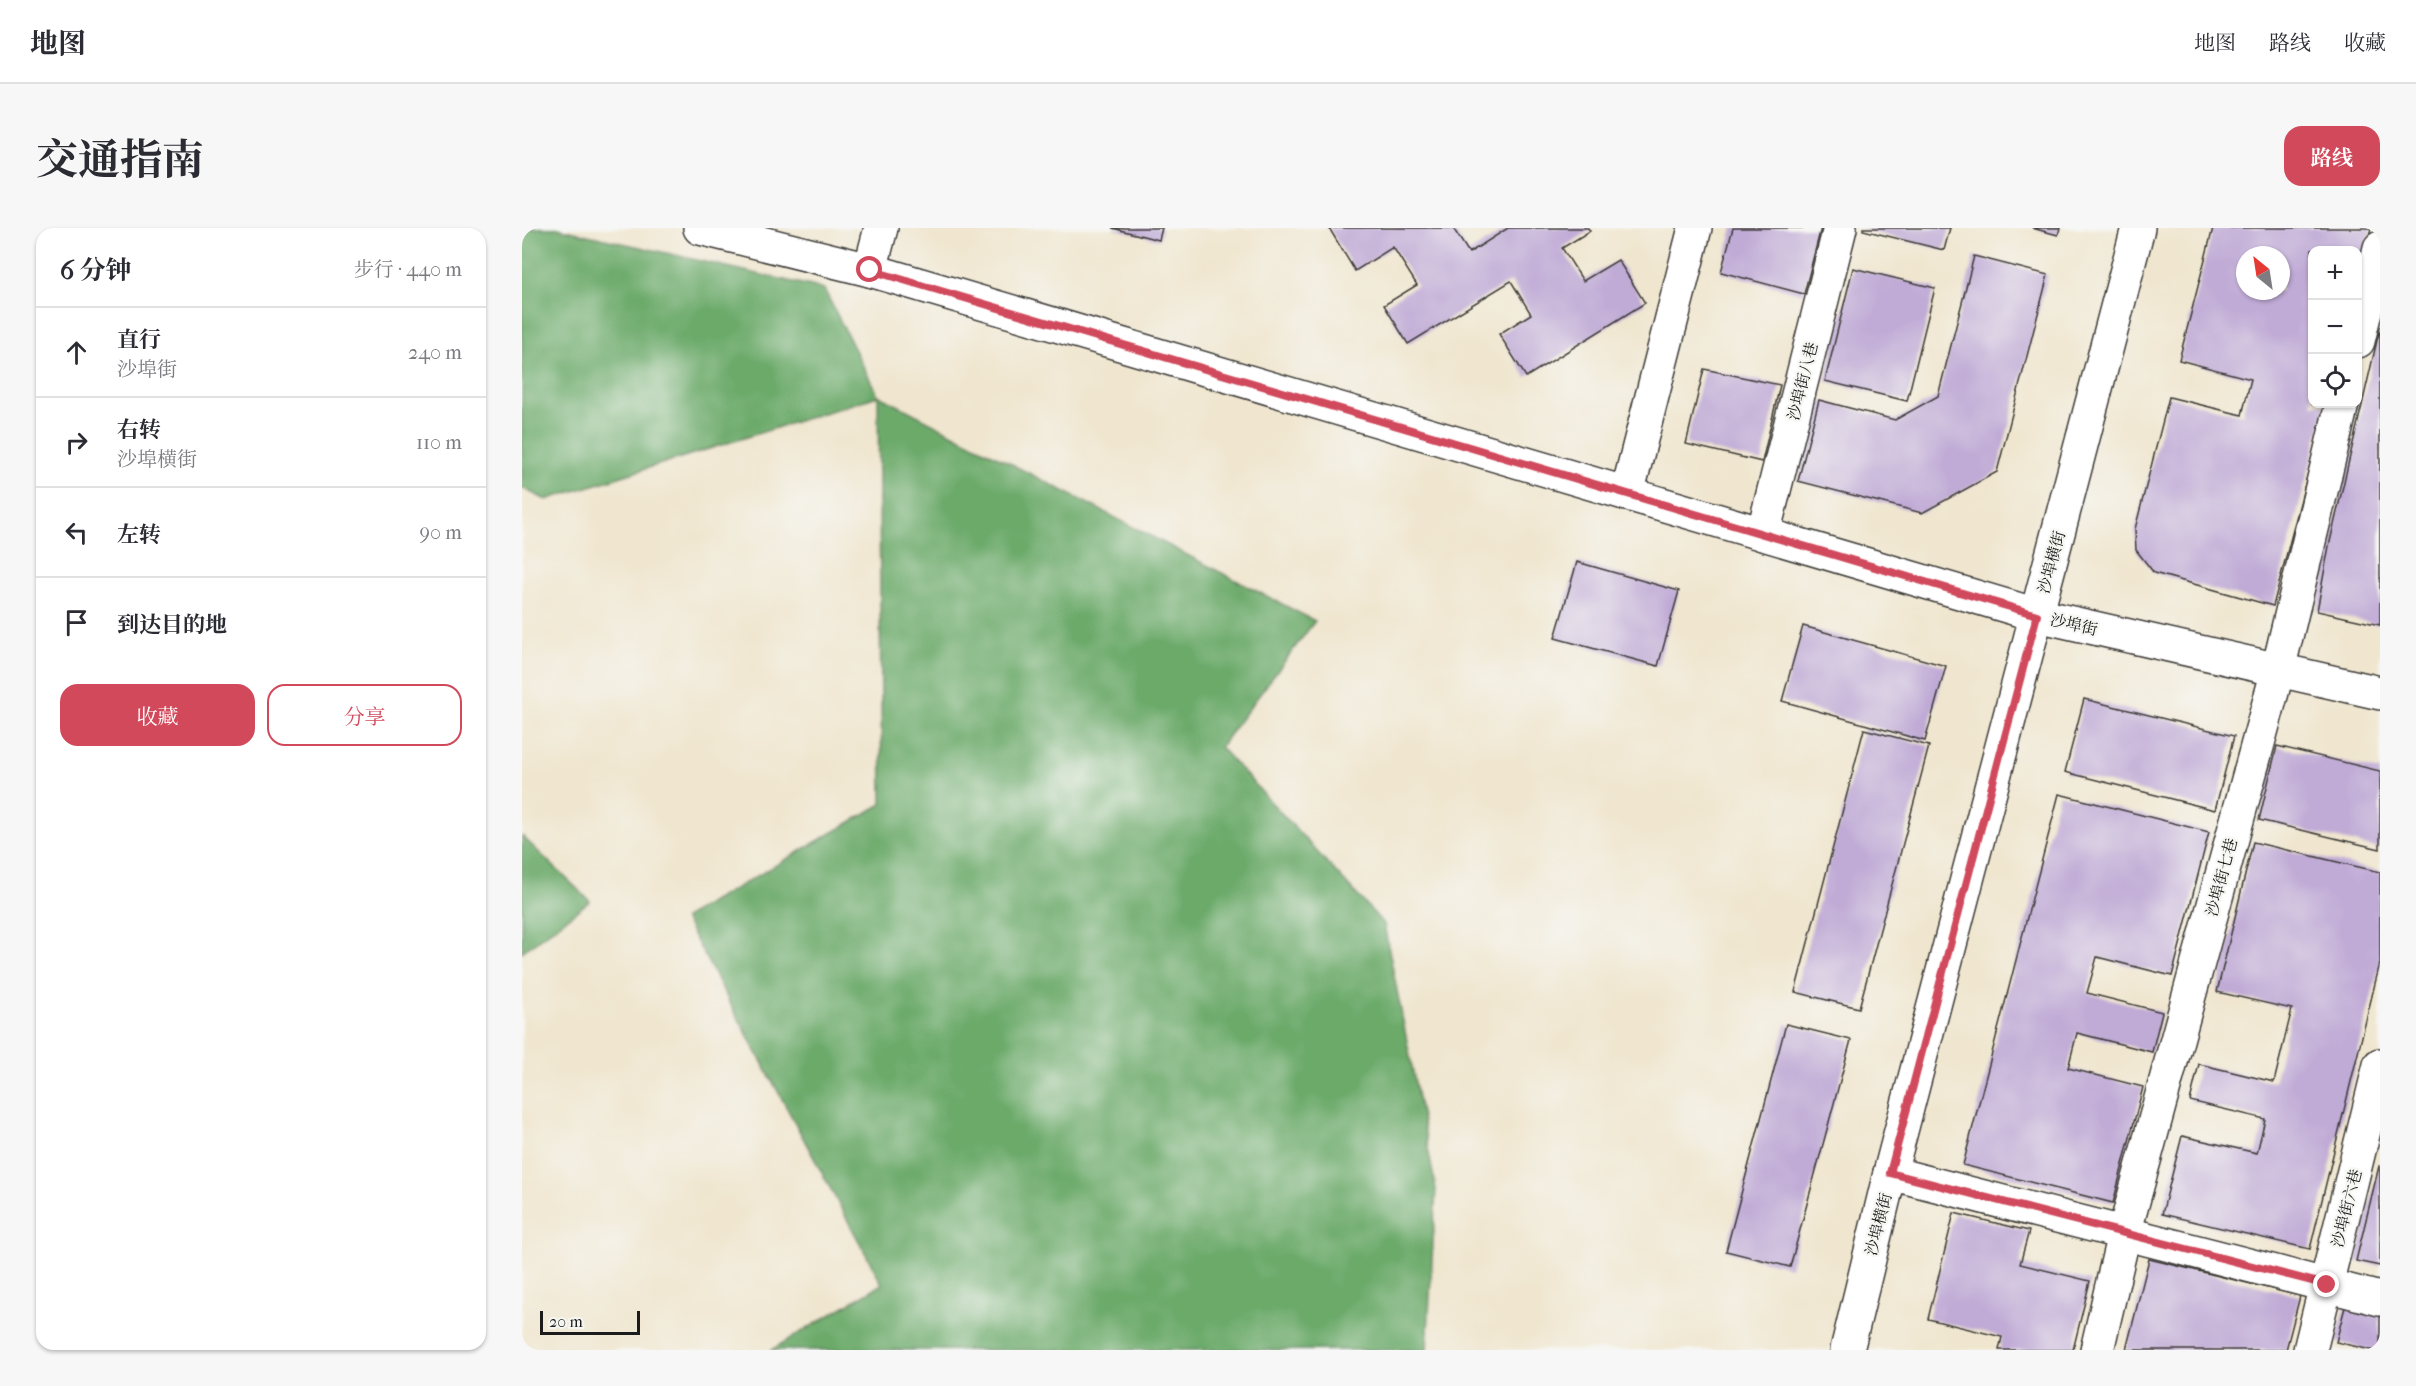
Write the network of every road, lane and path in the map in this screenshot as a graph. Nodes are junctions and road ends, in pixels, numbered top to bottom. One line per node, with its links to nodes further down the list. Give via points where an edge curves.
1 (700, 228): 7 (street, 沙埠街)
2 (881, 228): 7 (street)
3 (1695, 228): 10 (street)
4 (1840, 228): 11 (street, 沙埠街八巷)
5 (2138, 228): 12 (street, 沙埠横街)
6 (2380, 248): 8 (street)
7 (870, 270): 10 (street, 沙埠街)
8 (2362, 324)
9 (2341, 408): 13 (street, 沙埠街七巷)
10 (1627, 494): 11 (street, 沙埠街)
11 (1764, 534): 12 (street, 沙埠街)
12 (2037, 615): 13 (street, 沙埠街); 16 (street, 沙埠横街)
13 (2278, 670): 14 (street, 沙埠街); 17 (street, 沙埠街七巷)
14 (2380, 693)
15 (2380, 1065): 18 (street, 沙埠街六巷)
16 (1890, 1173): 17 (street); 20 (street, 沙埠横街)
17 (2124, 1234): 18 (street); 21 (street, 沙埠街七巷)
18 (2327, 1285): 19 (street); 22 (street, 沙埠街六巷)
19 (2380, 1299)
20 (1847, 1350)
21 (2097, 1350)
22 (2310, 1350)

